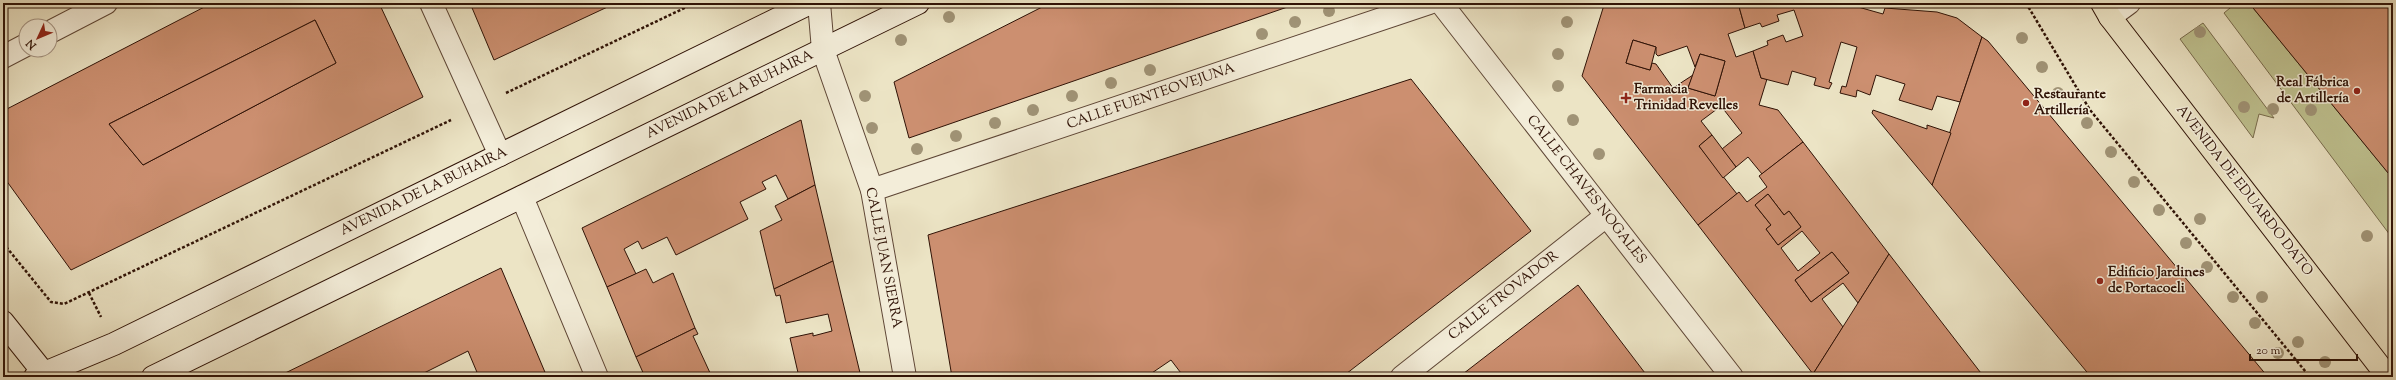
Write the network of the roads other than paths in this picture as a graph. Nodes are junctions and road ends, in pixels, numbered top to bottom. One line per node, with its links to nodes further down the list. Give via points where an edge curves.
1 (106, 3): 10 (street)
2 (431, 3): 14 (street)
3 (810, 3): 14 (street, AVENIDA DE LA BUHAIRA)
4 (819, 3): 12 (street, CALLE JUAN SIERRA)
5 (918, 3): 12 (street, AVENIDA DE LA BUHAIRA)
6 (1429, 3): 15 (street, CALLE FUENTEOVEJUNA)
7 (1441, 3): 17 (street, CALLE CHAVES NOGALES)
8 (2129, 3): 9 (street)
9 (2106, 10): 25 (main road, AVENIDA DE EDUARDO DATO)
10 (58, 28)
11 (18, 49): 13 (street)
12 (822, 50): 15 (street, CALLE JUAN SIERRA); 16 (street, AVENIDA DE LA BUHAIRA)
13 (3, 57)
14 (500, 155): 19 (street, AVENIDA DE LA BUHAIRA, via 114,344)
15 (872, 190): 22 (street, CALLE JUAN SIERRA)
16 (522, 197): 20 (street, AVENIDA DE LA BUHAIRA); 21 (street)
17 (1606, 216): 23 (street, CALLE TROVADOR); 24 (street, CALLE CHAVES NOGALES)
18 (3, 322): 19 (street)
19 (42, 376)
20 (152, 377)
21 (597, 377)
22 (905, 377)
23 (1402, 377)
24 (1732, 377)
25 (2388, 377)

